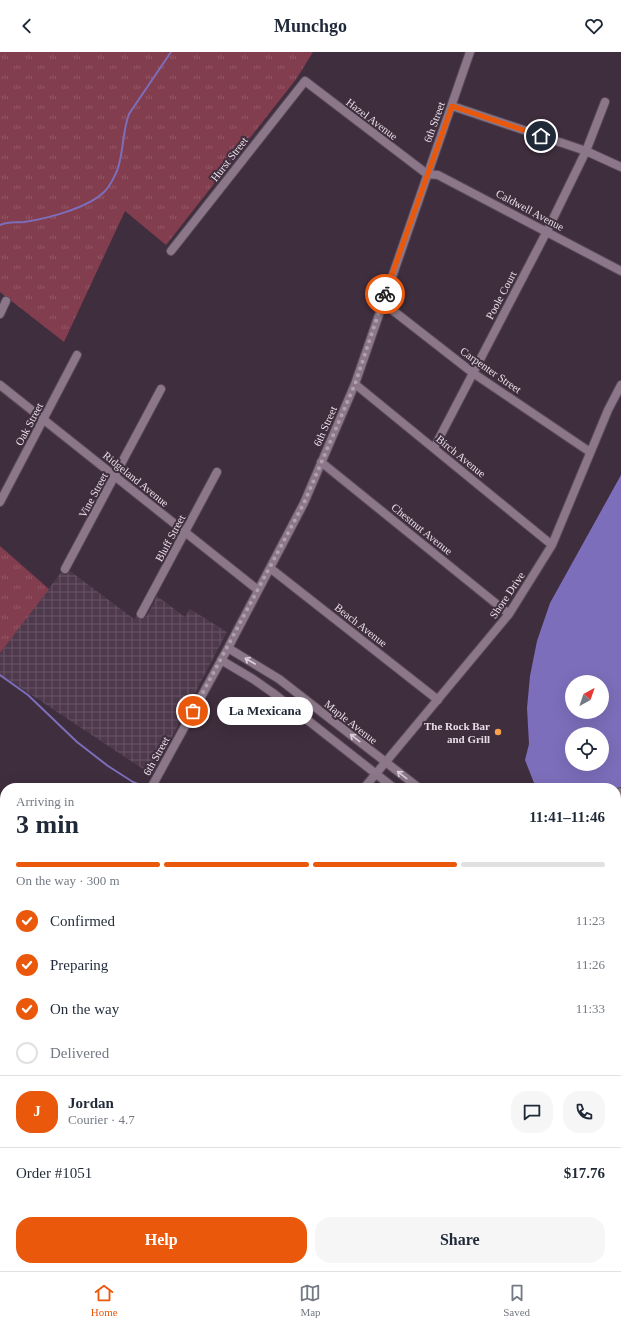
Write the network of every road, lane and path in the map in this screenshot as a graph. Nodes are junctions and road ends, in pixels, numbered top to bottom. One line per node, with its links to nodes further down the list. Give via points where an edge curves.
1 (470, 52): 4 (street, 6th Street)
2 (305, 81): 7 (street, Hazel Avenue); 9 (street, Hurst Street)
3 (605, 102): 5 (street, Poole Court)
4 (452, 106): 5 (street); 7 (street, 6th Street)
5 (586, 151): 6 (street); 8 (street, Poole Court)
6 (621, 168)
7 (427, 174): 8 (street, Caldwell Avenue, via 438,175); 12 (street, 6th Street)
8 (547, 231): 10 (street, Caldwell Avenue); 15 (street, Poole Court)
9 (172, 251)
10 (621, 271)
11 (6, 300): 13 (street)
12 (382, 302): 15 (street, Carpenter Street); 16 (street, 6th Street)
13 (0, 314)
14 (77, 355): 20 (street, Oak Street)
15 (473, 373): 21 (street, Poole Court); 22 (street, Carpenter Street)
16 (355, 384): 21 (street, Birch Avenue); 23 (street, 6th Street)
17 (0, 385): 20 (street, Ridgeland Avenue)
18 (621, 385): 22 (street, Shore Drive)
19 (161, 389): 25 (street, Vine Street)
20 (44, 420): 25 (street, Ridgeland Avenue); 26 (street, Oak Street)
21 (434, 448): 28 (street, Birch Avenue)
22 (590, 452): 28 (street, Shore Drive)
23 (321, 462): 29 (street, 6th Street, via 304,503); 33 (street, Chestnut Avenue)
24 (217, 472): 27 (street, Bluff Street)
25 (115, 477): 27 (street, Ridgeland Avenue); 30 (street, Vine Street)
26 (0, 502)
27 (185, 533): 31 (street, Ridgeland Avenue); 32 (street, Bluff Street)
28 (552, 545): 33 (street, Shore Drive)
29 (270, 568): 31 (street, 6th Street); 36 (street, Beach Avenue)
30 (65, 569)
31 (258, 590): 34 (street, 6th Street)
32 (141, 614)
33 (510, 614): 36 (street, Shore Drive)
34 (228, 648): 35 (street, 6th Street); 37 (street, Maple Avenue, one-way to 34, via 279,679)
35 (221, 660): 38 (street, via 253,678); 39 (street, 6th Street)
36 (438, 700): 37 (street, Shore Drive)
37 (385, 762): 38 (street, Shore Drive); 42 (street, Maple Avenue, one-way to 37)
38 (377, 774): 40 (street, Shore Drive); 41 (street)
39 (154, 783)
40 (369, 783)
41 (388, 783)
42 (412, 783)

